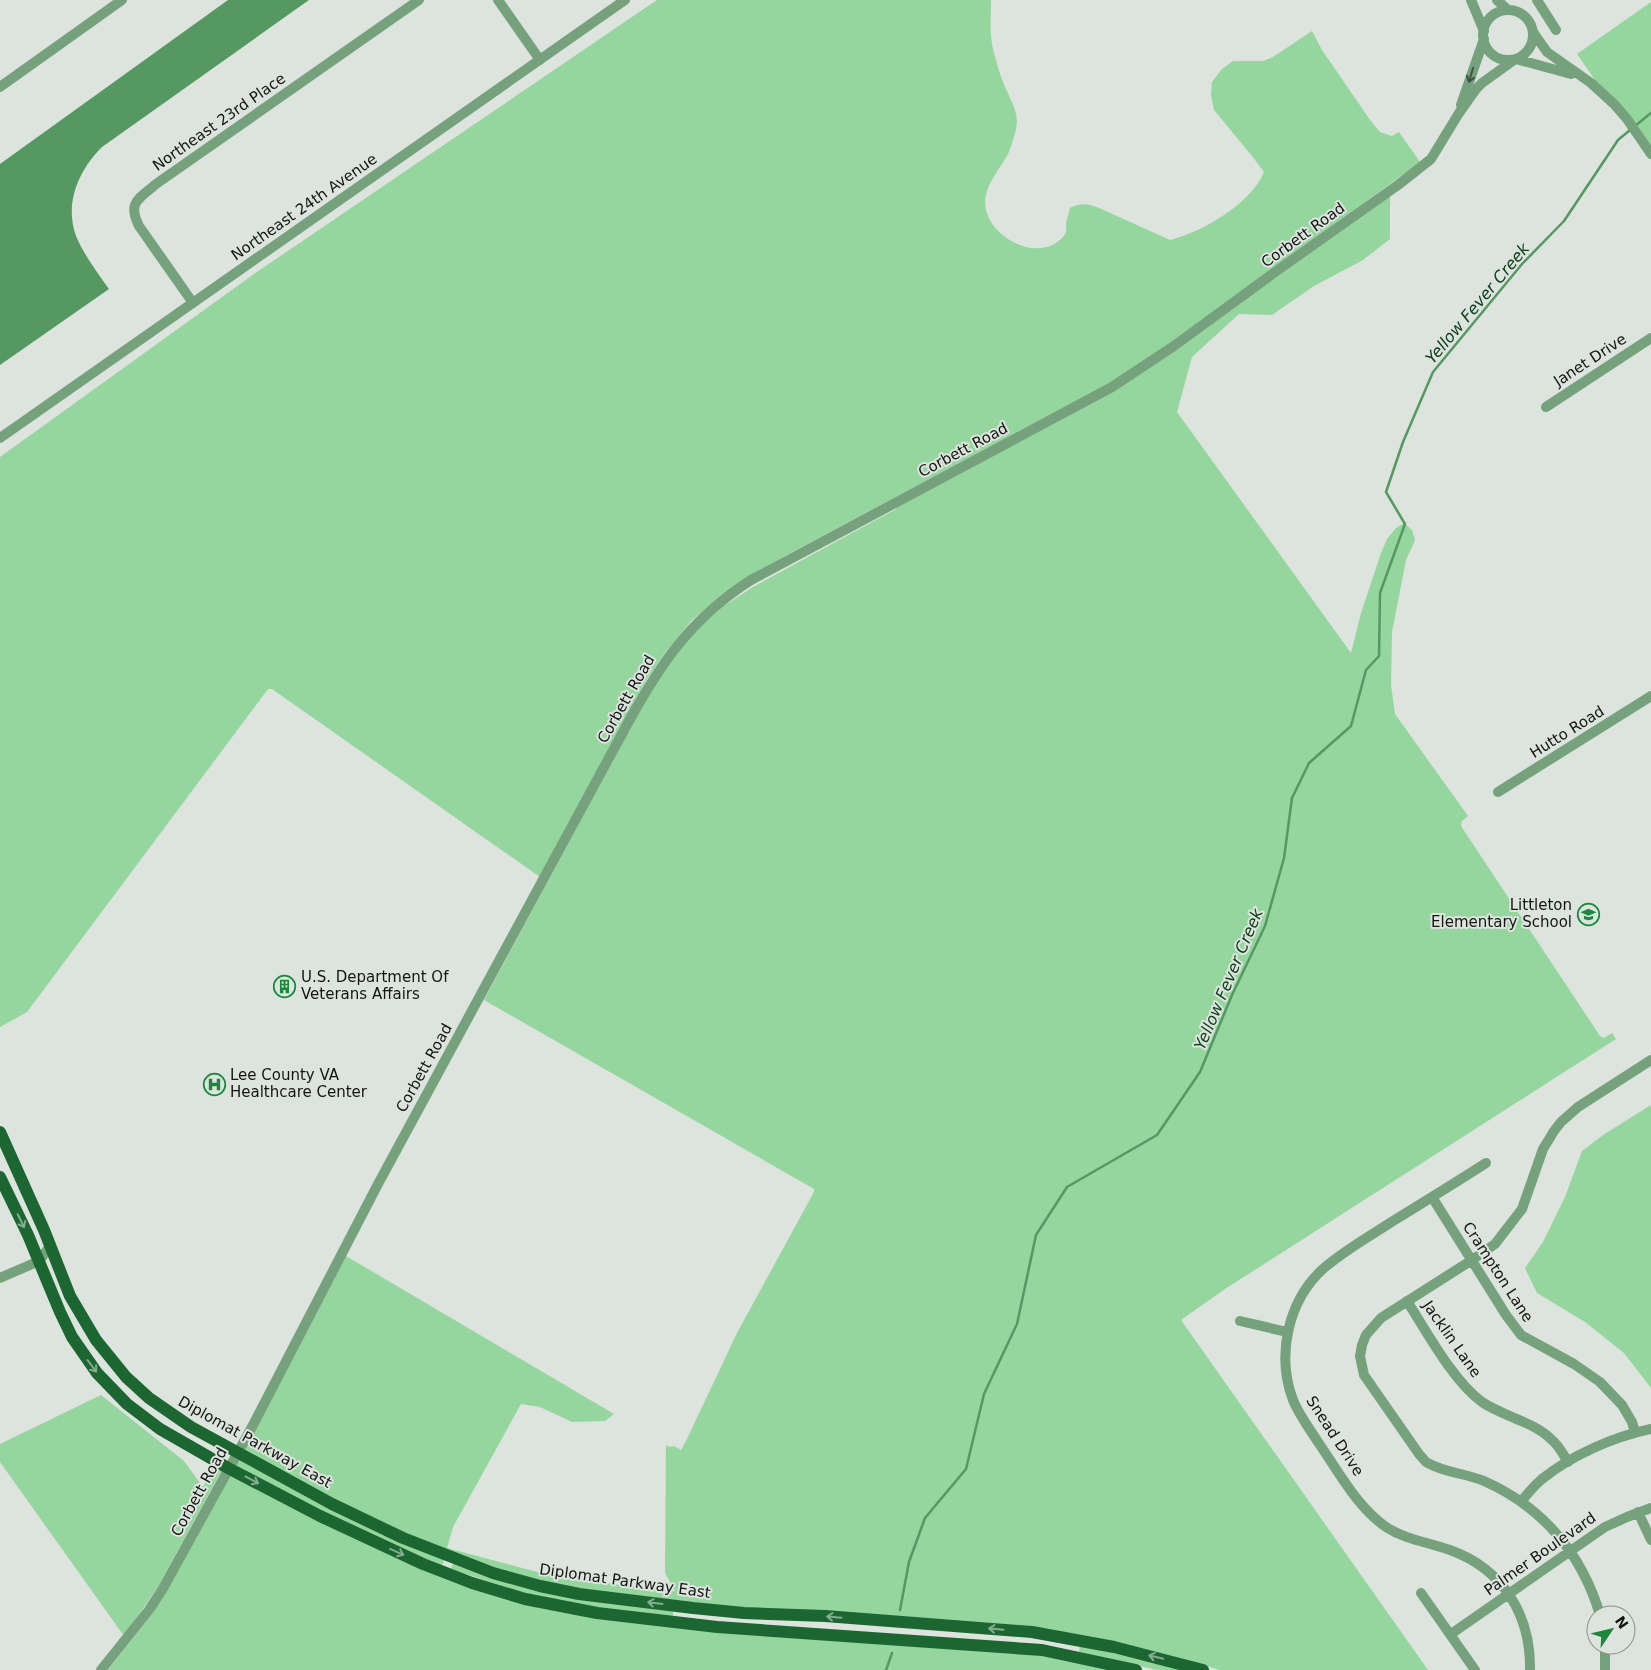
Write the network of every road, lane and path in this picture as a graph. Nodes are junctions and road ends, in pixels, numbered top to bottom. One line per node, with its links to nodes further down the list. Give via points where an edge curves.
1 (122, 0): 15 (street)
2 (419, 0): 18 (street, Northeast 23rd Place, via 156,184 135,203 133,214 139,226)
3 (498, 0): 12 (street)
4 (625, 0): 12 (street, Northeast 24th Avenue)
5 (1471, 0): 11 (street)
6 (1497, 0): 8 (street)
7 (1537, 0): 9 (street)
8 (1508, 10): 10 (street, via 1525,16); 11 (street, via 1491,17)
9 (1556, 30)
10 (1533, 32): 13 (street, via 1530,49); 14 (street, via 1547,52)
11 (1484, 35): 13 (street, via 1486,47 1495,57); 16 (street, one-way to 16)
12 (540, 60): 18 (street, Northeast 24th Avenue)
13 (1515, 60): 14 (street); 16 (street, Corbett Road, via 1482,83)
14 (1582, 78): 17 (street, via 1599,89 1627,119)
15 (0, 87)
16 (1458, 113): 39 (street, Corbett Road, via 1431,159 1174,346 1112,387 751,580 721,600 686,634 649,684 387,1167)
17 (1651, 154)
18 (193, 303): 21 (street, Northeast 24th Avenue)
19 (1651, 338): 20 (street, Janet Drive)
20 (1546, 406)
21 (0, 438)
22 (1651, 696): 23 (street, Hutto Road)
23 (1498, 792)
24 (1651, 1060): 30 (street, via 1578,1107 1561,1122 1543,1149 1516,1218 1495,1244)
25 (0, 1132): 29 (main road, Diplomat Parkway East)
26 (1486, 1163): 28 (street, Snead Drive)
27 (0, 1177): 31 (main road, one-way to 31)
28 (1432, 1197): 30 (street, Crampton Lane); 36 (street, Snead Drive, via 1323,1269 1301,1297)
29 (50, 1246): 31 (street); 32 (main road, Diplomat Parkway East)
30 (1472, 1260): 34 (street); 38 (street, Crampton Lane, via 1521,1335 1600,1382 1622,1405)
31 (39, 1261): 32 (street); 33 (street); 41 (main road, one-way to 41, via 72,1337 108,1385 148,1421)
32 (58, 1265): 39 (main road, Diplomat Parkway East, via 86,1326 126,1377 176,1418)
33 (0, 1278)
34 (1407, 1301): 40 (street, Jacklin Lane, via 1468,1390 1490,1406 1544,1433); 42 (street, via 1381,1318 1366,1335 1360,1356 1369,1384 1426,1462 1484,1482)
35 (1240, 1321): 36 (street)
36 (1287, 1332): 50 (street, Snead Drive, via 1286,1371 1294,1401 1304,1421 1362,1504 1396,1533 1452,1551 1474,1562)
37 (1651, 1429): 38 (street)
38 (1636, 1432): 40 (street)
39 (238, 1452): 41 (street, Corbett Road); 47 (main road, Diplomat Parkway East, via 332,1504)
40 (1568, 1462): 42 (street, via 1541,1480)
41 (228, 1468): 48 (main road, one-way to 48, via 320,1516); 58 (street, Corbett Road, via 157,1597)
42 (1521, 1502): 46 (street)
43 (1651, 1508): 44 (street, Palmer Boulevard)
44 (1638, 1512): 45 (street); 46 (street, Palmer Boulevard, via 1610,1524)
45 (1651, 1540)
46 (1571, 1550): 50 (street, Palmer Boulevard); 51 (street)
47 (451, 1558): 48 (main road); 52 (main road, Diplomat Parkway East, one-way to 47, via 540,1586)
48 (444, 1572): 53 (main road, via 525,1599 597,1613)
49 (1421, 1594): 54 (street)
50 (1510, 1594): 54 (street, Palmer Boulevard); 62 (street, Snead Drive, via 1526,1633)
51 (1596, 1605)
52 (684, 1607): 53 (main road); 55 (main road, Diplomat Parkway East, one-way to 52, via 1032,1632)
53 (683, 1623): 57 (main road, via 1015,1648)
54 (1451, 1634): 61 (street)
55 (1076, 1640): 57 (main road); 60 (main road, Diplomat Parkway East, one-way to 55)
56 (1605, 1655): 63 (street)
57 (1073, 1656): 59 (main road)
58 (101, 1670)
59 (1136, 1670)
60 (1203, 1670)
61 (1475, 1670)
62 (1530, 1670)
63 (1604, 1670)

